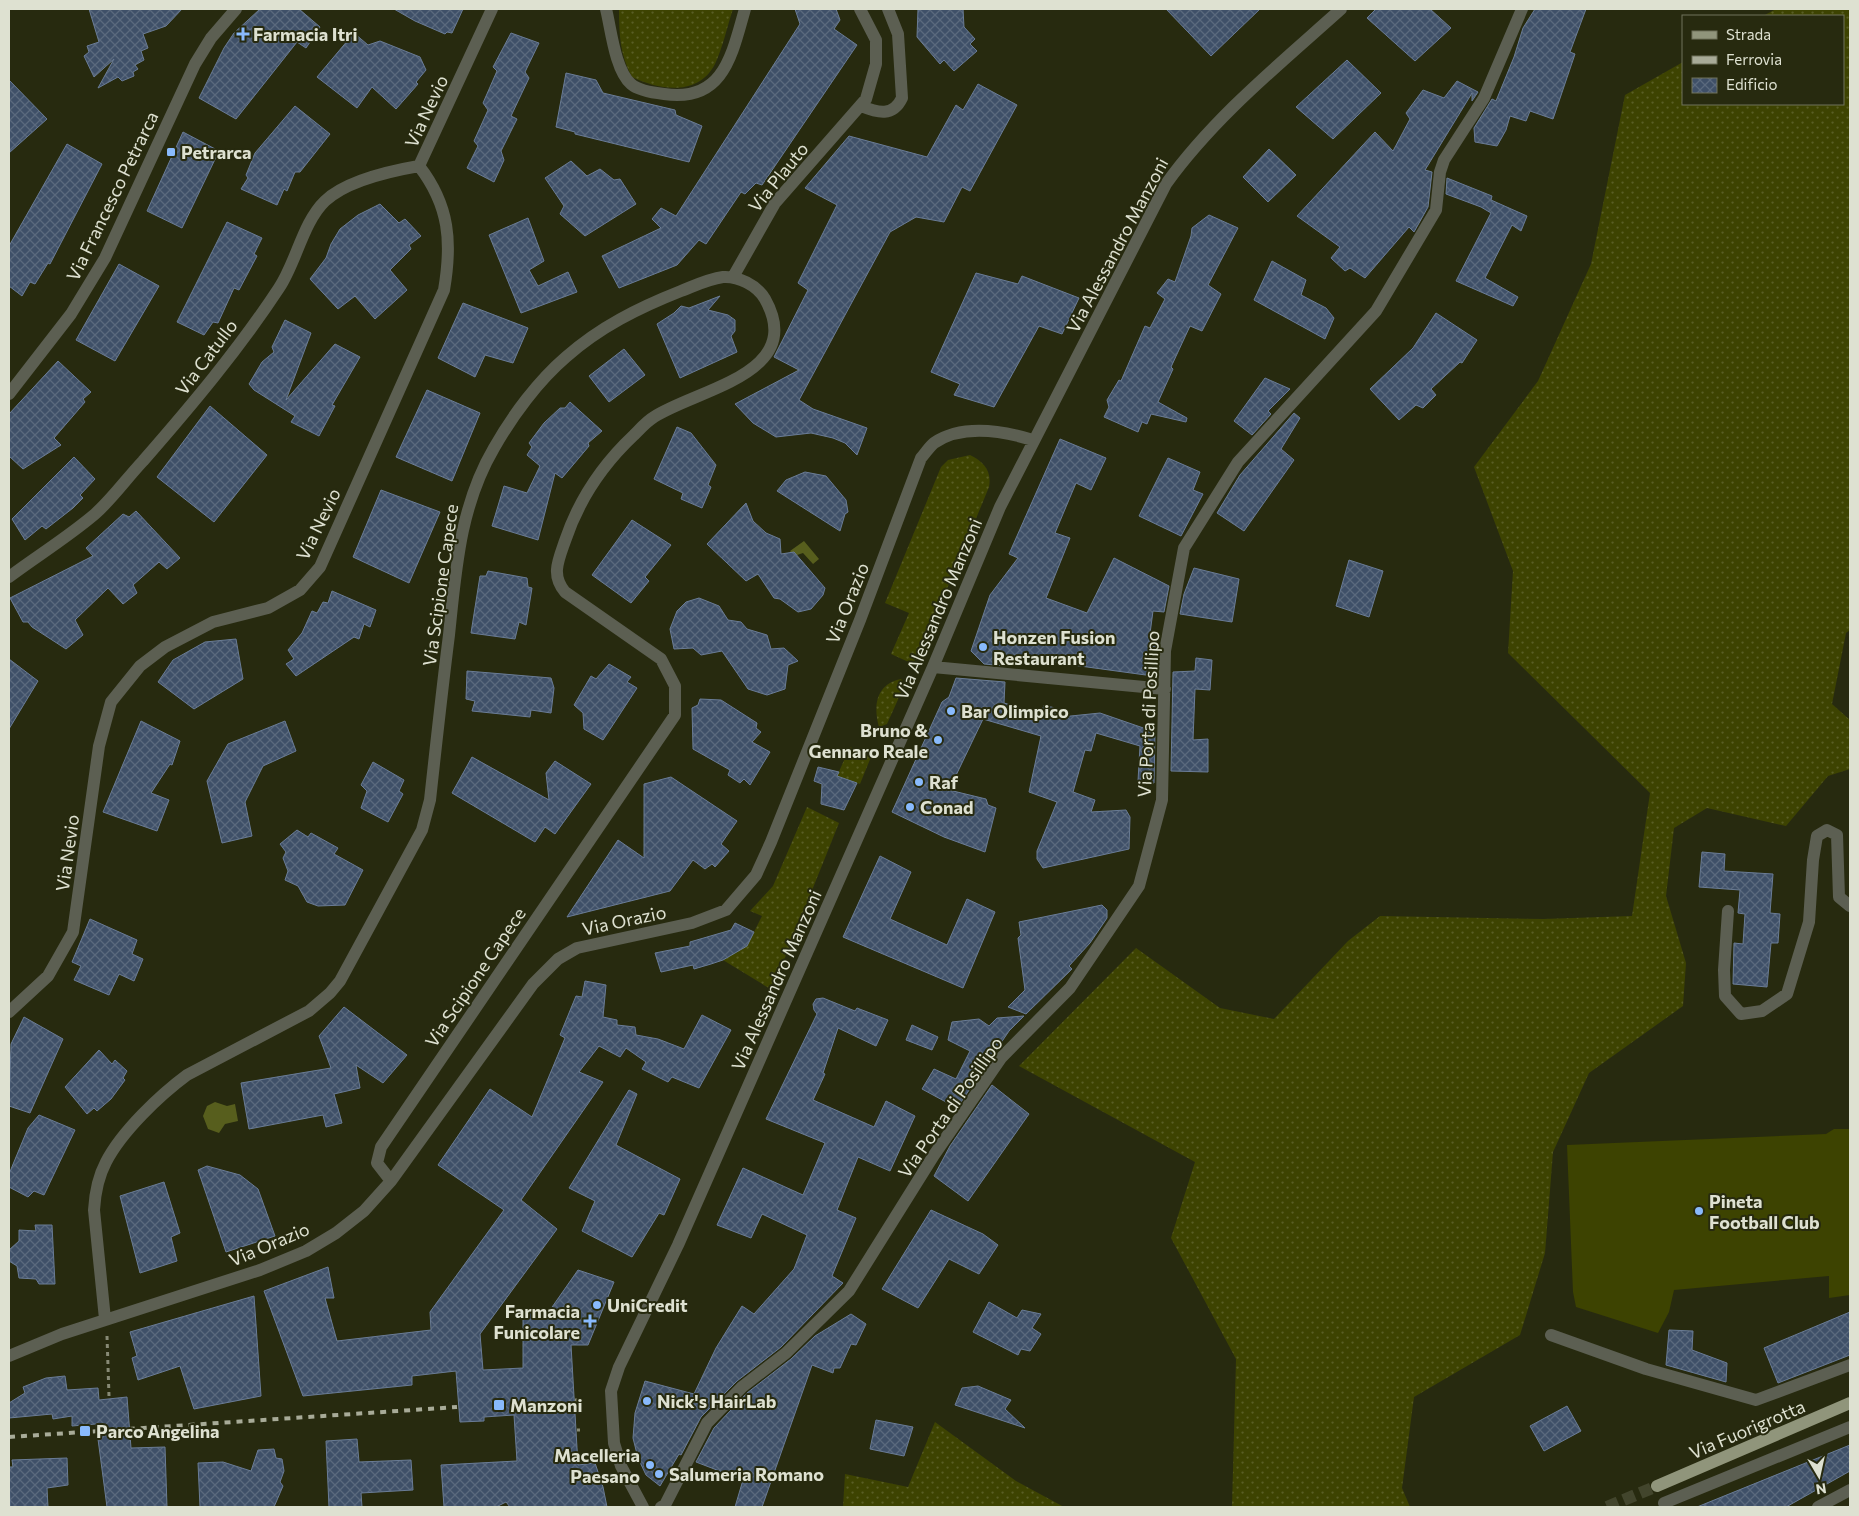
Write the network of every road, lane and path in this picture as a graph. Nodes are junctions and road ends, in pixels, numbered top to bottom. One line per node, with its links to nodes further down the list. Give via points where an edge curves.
1 (236, 9): 12 (street, Via Francesco Petrarca, via 211,38 195,64 104,258 71,314)
2 (492, 9): 10 (street, Via Nevio)
3 (606, 9): 4 (street, via 619,66 631,85 679,96 710,86 719,77 728,65)
4 (745, 9)
5 (860, 9): 9 (street, Via Plauto, via 876,40 876,64 870,90)
6 (888, 9): 9 (street, via 898,34 902,98 894,110 884,113)
7 (1342, 9): 13 (street, Via Alessandro Manzoni, via 1280,63 1186,155 1166,184)
8 (1522, 9): 16 (street, Via Porta di Posillipo, via 1484,98 1444,160 1436,210 1376,311 1238,462 1184,548 1165,651)
9 (861, 106): 11 (street, Via Plauto, via 775,203)
10 (419, 166): 14 (street, Via Catullo, via 394,170 348,187 323,203 312,218 280,288 192,405 96,514); 19 (street, Via Nevio, via 437,193 447,222 449,259 444,290 320,567 300,590 268,608 213,622 165,647 140,666 111,702 99,746 73,932 48,976)
11 (733, 277): 20 (street, Via Scipione Capece, via 753,285 764,297 774,319 769,351 753,369 653,417 624,444 600,472 575,510 556,572 558,584 566,592 661,659 675,686 675,715 381,1147 376,1163); 21 (street, Via Scipione Capece, via 709,280 607,325 564,358 512,417 485,462 468,504 456,567 430,800 422,830 330,993 309,1010 172,1086 131,1128 106,1161 95,1192 94,1210)
12 (9, 394)
13 (1033, 440): 15 (street, Via Alessandro Manzoni, via 1000,507); 20 (street, Via Orazio, via 993,431 954,434 932,444 921,458 771,842 756,874 743,892 726,910 710,918 577,948 558,959 533,984)
14 (9, 577)
15 (933, 667): 16 (street); 32 (street, Via Alessandro Manzoni, via 678,1245 619,1368 612,1391 614,1443 621,1466)
16 (1165, 689): 33 (street, Via Porta di Posillipo, via 1162,800 1139,886 1070,988 1001,1058 934,1155 849,1291 786,1353 742,1387 708,1423)
17 (1850, 906): 18 (street, via 1840,897 1837,835 1827,830 1817,836 1809,922 1788,994 1762,1011 1741,1014 1725,996)
18 (1728, 911)
19 (9, 1012)
20 (391, 1181): 21 (street, Via Orazio, via 364,1211 306,1251 260,1270)
21 (104, 1320): 24 (street, Via Orazio)
22 (1551, 1335): 25 (street, via 1646,1368 1756,1400)
23 (107, 1336): 26 (path)
24 (9, 1356)
25 (1850, 1365)
26 (109, 1396)
27 (1850, 1403): 29 (main road, Via Fuorigrotta)
28 (1850, 1426): 31 (street)
29 (1657, 1486)
30 (1850, 1490): 34 (street)
31 (1664, 1503)
32 (643, 1507)
33 (661, 1507)
34 (1818, 1507)

